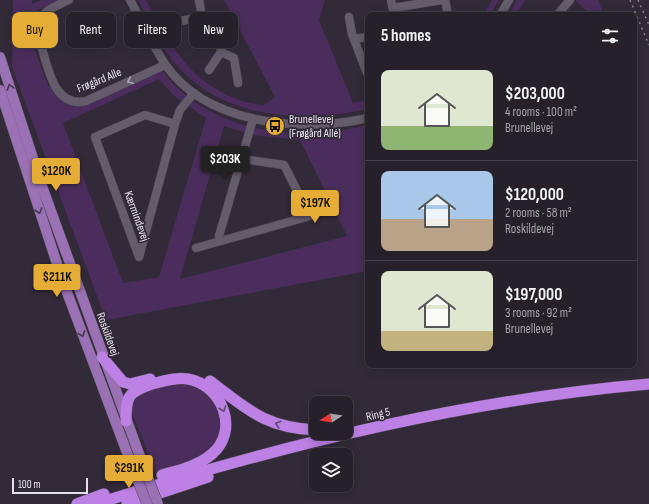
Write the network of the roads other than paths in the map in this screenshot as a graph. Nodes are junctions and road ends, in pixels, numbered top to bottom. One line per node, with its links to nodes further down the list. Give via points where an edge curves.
1 (69, 0): 21 (street, Frøgård Alle, one-way to 1, via 86,101 73,102 65,99 56,89 38,30 42,14)
2 (130, 0): 9 (street)
3 (199, 0): 10 (street)
4 (442, 0): 8 (street)
5 (445, 0): 11 (street)
6 (509, 0): 12 (street)
7 (573, 1): 13 (street)
8 (393, 8)
9 (137, 12)
10 (201, 12)
11 (447, 12)
12 (502, 12)
13 (560, 12)
14 (349, 17): 16 (street)
15 (365, 37): 16 (street)
16 (354, 39): 23 (street)
17 (156, 48): 21 (street)
18 (220, 48): 19 (street)
19 (221, 52): 22 (street); 24 (street, via 234,58)
20 (0, 57): 33 (main road, Roskildevej, one-way to 20)
21 (165, 65): 26 (street)
22 (210, 70)
23 (365, 74)
24 (238, 83)
25 (0, 90): 40 (main road, Roskildevej, one-way to 40, via 62,279)
26 (194, 93): 27 (street, via 218,107); 29 (street, Kærmindevej, via 180,110)
27 (253, 119): 28 (street, via 312,125); 30 (street)
28 (365, 119)
29 (175, 124): 29 (street, Kærmindevej, via 161,176 139,256 95,137 145,115)
30 (242, 159): 31 (street, via 219,236); 31 (street, via 284,165 310,216)
31 (220, 241): 32 (street)
32 (196, 248)
33 (102, 357): 35 (main road, Roskildevej); 39 (highway, one-way to 33, via 281,426 262,419 211,381 196,374 183,372 130,384 123,382)
34 (649, 384): 36 (highway, Ring 5, via 534,399)
35 (126, 421): 40 (main road, Roskildevej); 41 (highway, one-way to 41, via 126,401 134,392 157,383 182,378 196,381 212,390 221,402 226,429 221,443 213,454 199,463)
36 (400, 422): 37 (highway); 38 (highway, Ring 5)
37 (353, 426)
38 (377, 427): 42 (highway, Ring 5, via 170,480); 43 (highway, via 346,439 241,467)
39 (309, 429)
40 (137, 464): 44 (main road, Roskildevej, bridge); 45 (main road, Roskildevej, bridge)
41 (77, 504)
42 (96, 504)
43 (127, 504)
44 (147, 504)
45 (158, 504)

